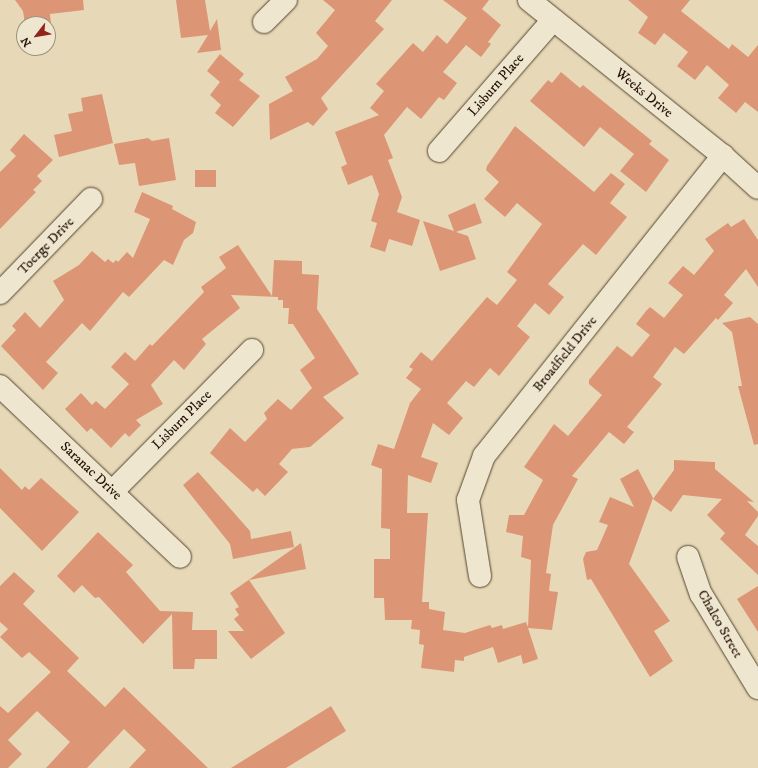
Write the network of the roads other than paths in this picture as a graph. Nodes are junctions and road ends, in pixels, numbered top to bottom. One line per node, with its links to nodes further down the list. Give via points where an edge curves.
1 (286, 0): 4 (street)
2 (529, 0): 3 (street, Weeks Drive)
3 (554, 20): 5 (street, Lisburn Place); 6 (street, Weeks Drive)
4 (264, 22)
5 (439, 151)
6 (724, 156): 7 (street, Weeks Drive); 15 (street, Broadfield Drive, via 484,456 468,500)
7 (758, 188)
8 (92, 199): 9 (street, Toerge Drive)
9 (0, 293)
10 (252, 350): 12 (street, Lisburn Place)
11 (0, 386): 12 (street, Saranac Drive)
12 (113, 491): 13 (street, Saranac Drive)
13 (180, 557)
14 (688, 557): 16 (street, Chalco Street, via 700,594)
15 (480, 576)
16 (758, 688)

